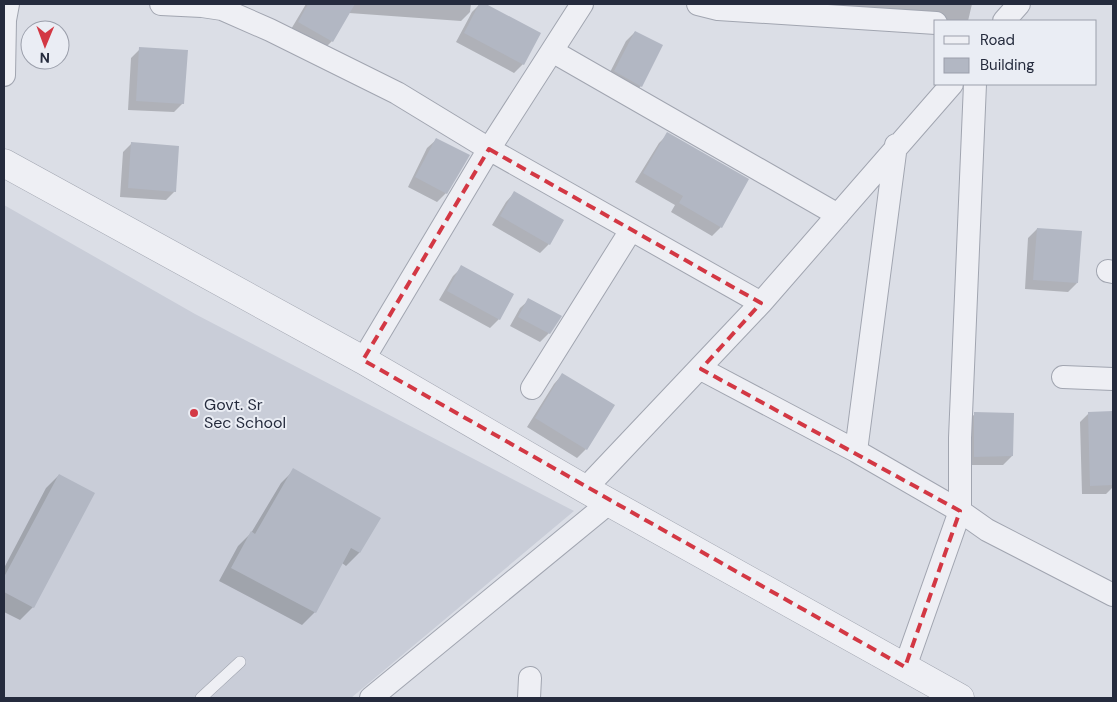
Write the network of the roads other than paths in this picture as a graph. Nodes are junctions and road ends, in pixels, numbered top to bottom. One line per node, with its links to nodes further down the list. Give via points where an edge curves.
1 (8, 4): 9 (street)
2 (161, 4): 13 (street, via 208,6 241,16 397,93)
3 (582, 4): 8 (street)
4 (698, 4): 7 (street, via 718,9)
5 (1019, 4): 6 (street)
6 (1005, 20)
7 (934, 23)
8 (552, 51): 13 (street); 15 (street)
9 (4, 74)
10 (951, 85): 12 (street)
11 (975, 85): 26 (street, via 960,438)
12 (896, 145): 15 (street); 23 (street)
13 (489, 149): 16 (street); 18 (street)
14 (4, 163): 18 (street)
15 (838, 215): 17 (street)
16 (631, 230): 17 (street); 22 (street)
17 (761, 303): 19 (street)
18 (363, 360): 24 (street)
19 (701, 369): 23 (street); 24 (street)
20 (1062, 376): 21 (street)
21 (1113, 379)
22 (532, 388)
23 (856, 451): 26 (street)
24 (585, 489): 25 (street)
25 (610, 502): 29 (street); 31 (street)
26 (960, 511): 27 (street, via 987,530); 29 (street)
27 (1113, 595)
28 (240, 662): 30 (lane)
29 (904, 667): 32 (street)
30 (201, 698)
31 (371, 698)
32 (960, 698)

